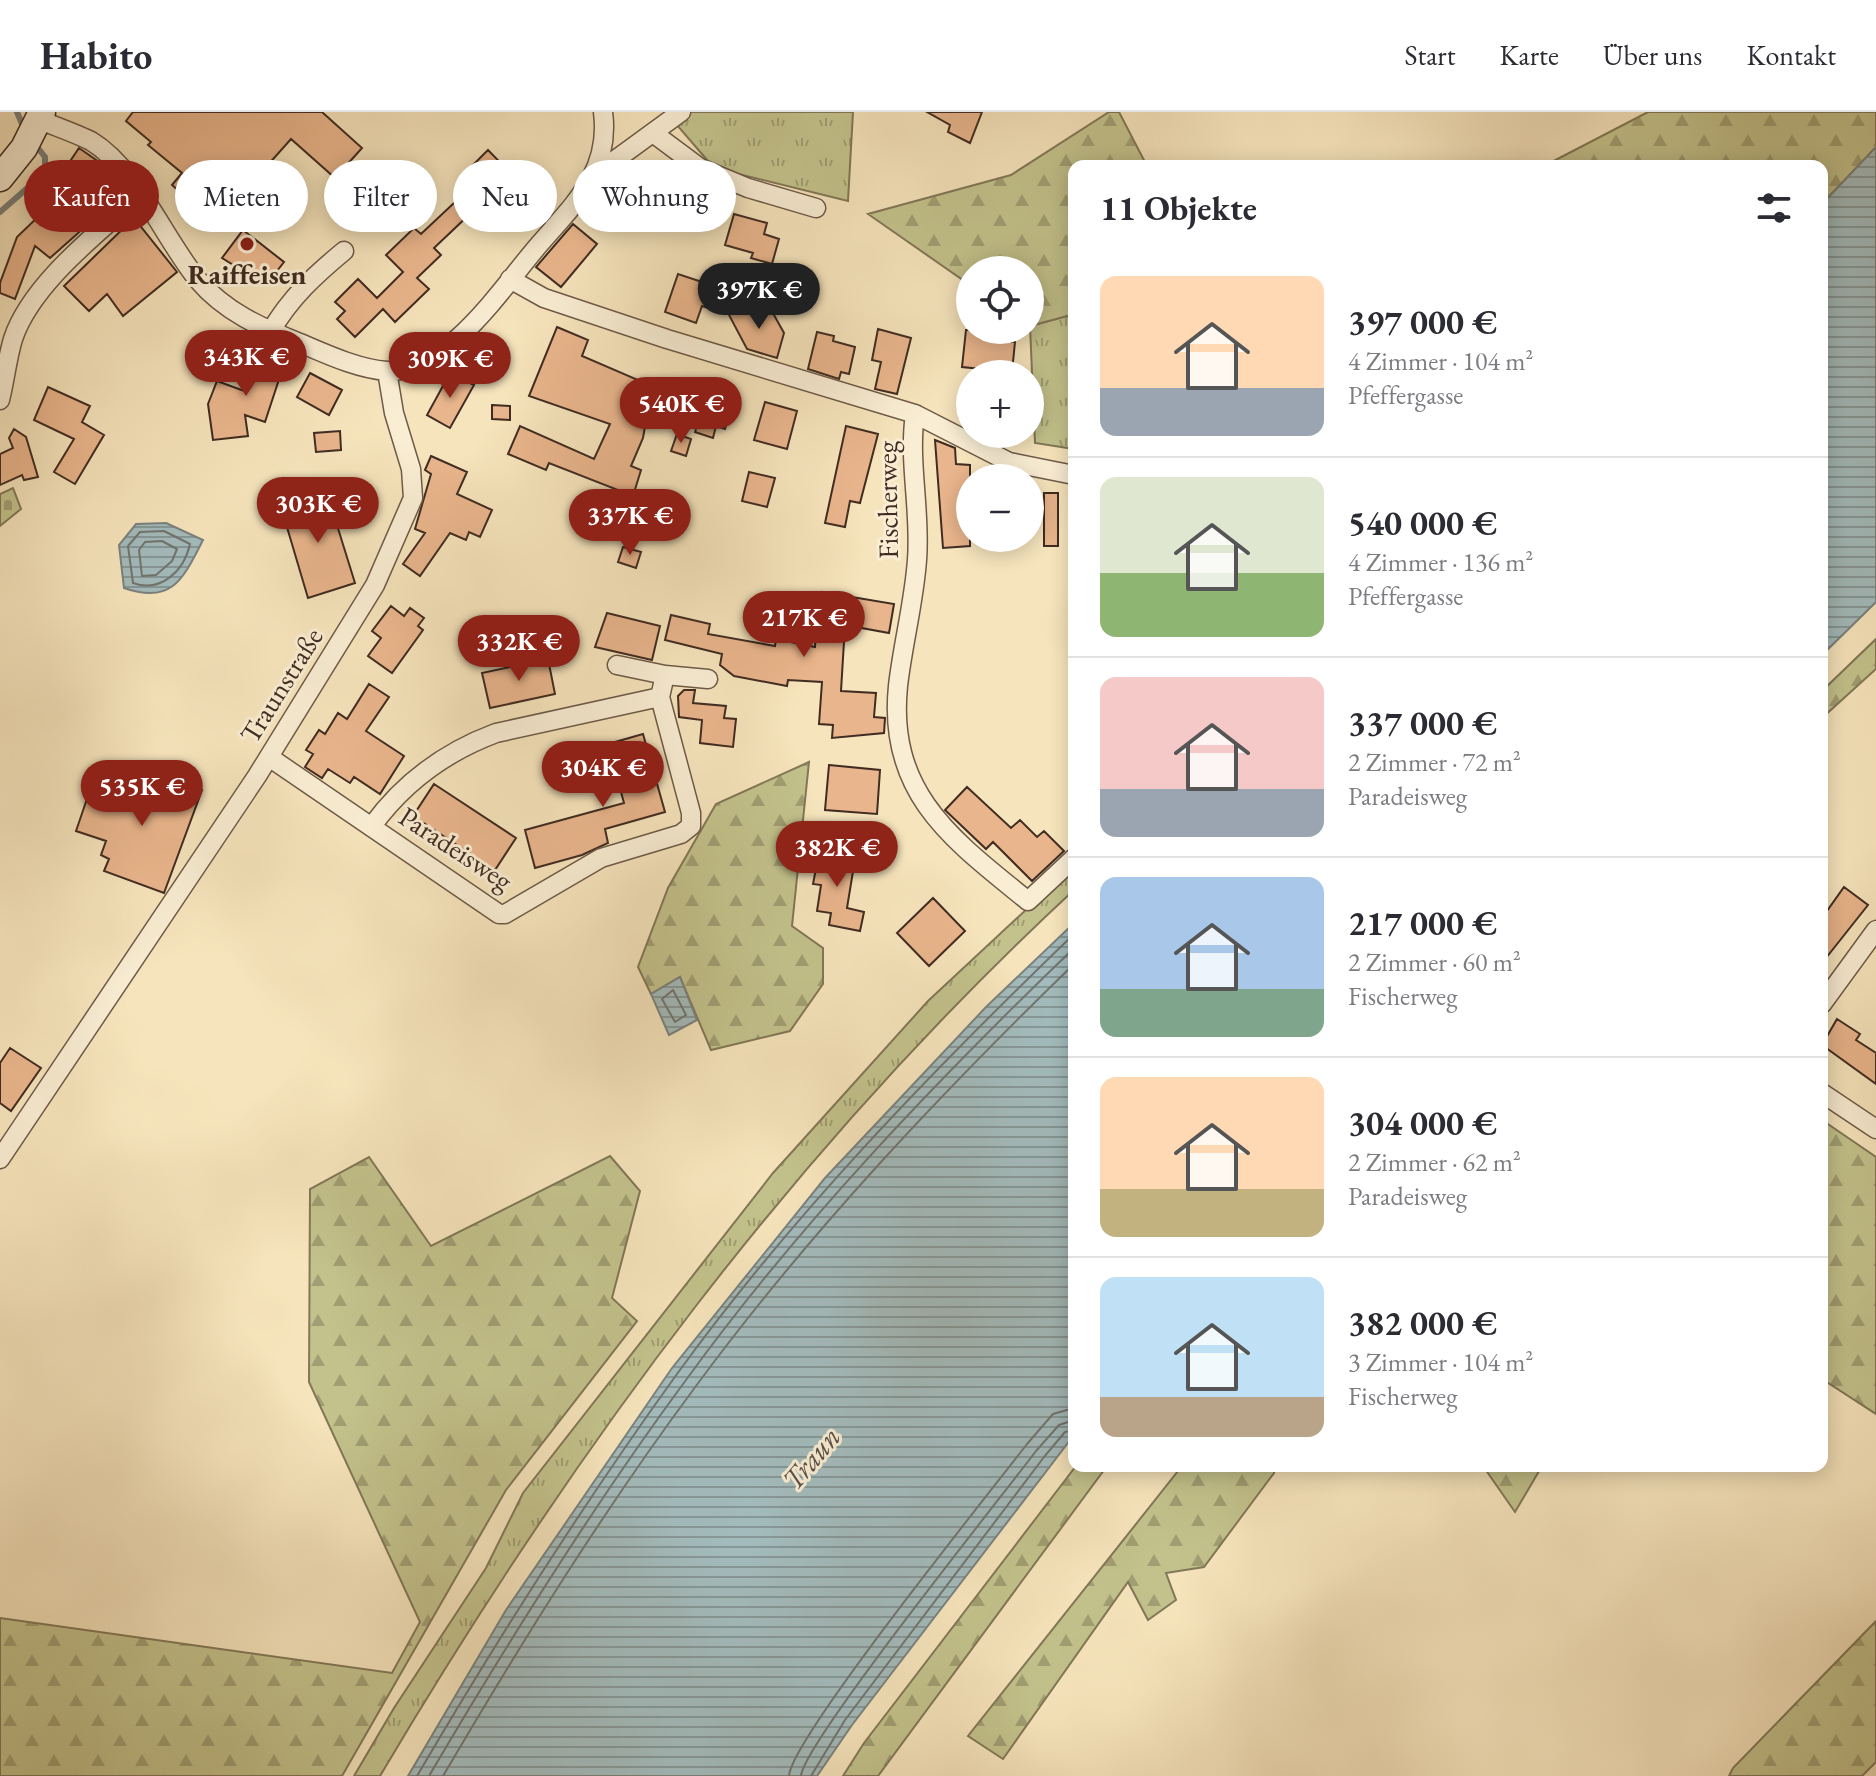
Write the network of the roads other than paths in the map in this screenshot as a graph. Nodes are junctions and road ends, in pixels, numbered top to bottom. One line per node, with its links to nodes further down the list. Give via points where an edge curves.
1 (603, 112): 6 (street, via 606,130)
2 (681, 112): 4 (street)
3 (41, 116): 5 (street, via 100,149); 8 (main road)
4 (653, 133): 7 (street); 10 (street, via 700,168)
5 (110, 160)
6 (599, 160)
7 (615, 160)
8 (0, 178)
9 (573, 202): 14 (street)
10 (816, 208)
11 (159, 223): 15 (street, via 215,298)
12 (100, 232): 17 (street, via 42,290 14,337)
13 (344, 251): 15 (street, via 308,281)
14 (510, 279): 16 (street, via 456,341 412,367); 18 (street, via 544,298 667,339)
15 (271, 331): 16 (street, via 337,359)
16 (387, 371): 24 (street, Traunstraße, via 413,498 375,585)
17 (0, 400)
18 (915, 414): 19 (street, via 1009,462); 26 (street, Fischerweg, via 919,542 897,713 905,768 935,818 1028,901)
19 (1068, 474)
20 (617, 665): 21 (street)
21 (665, 675): 22 (street); 23 (street, Paradeisweg)
22 (708, 679)
23 (660, 697): 25 (street, Paradeisweg, via 473,742 403,787); 25 (street, Paradeisweg, via 691,826 681,834 601,858 512,912 499,914)
24 (269, 757): 25 (street, Paradeisweg); 31 (street, Traunstraße)
25 (372, 826)
26 (1068, 864)
27 (1876, 930): 28 (street)
28 (1828, 996)
29 (1828, 1097): 30 (street)
30 (1876, 1129)
31 (0, 1159)

